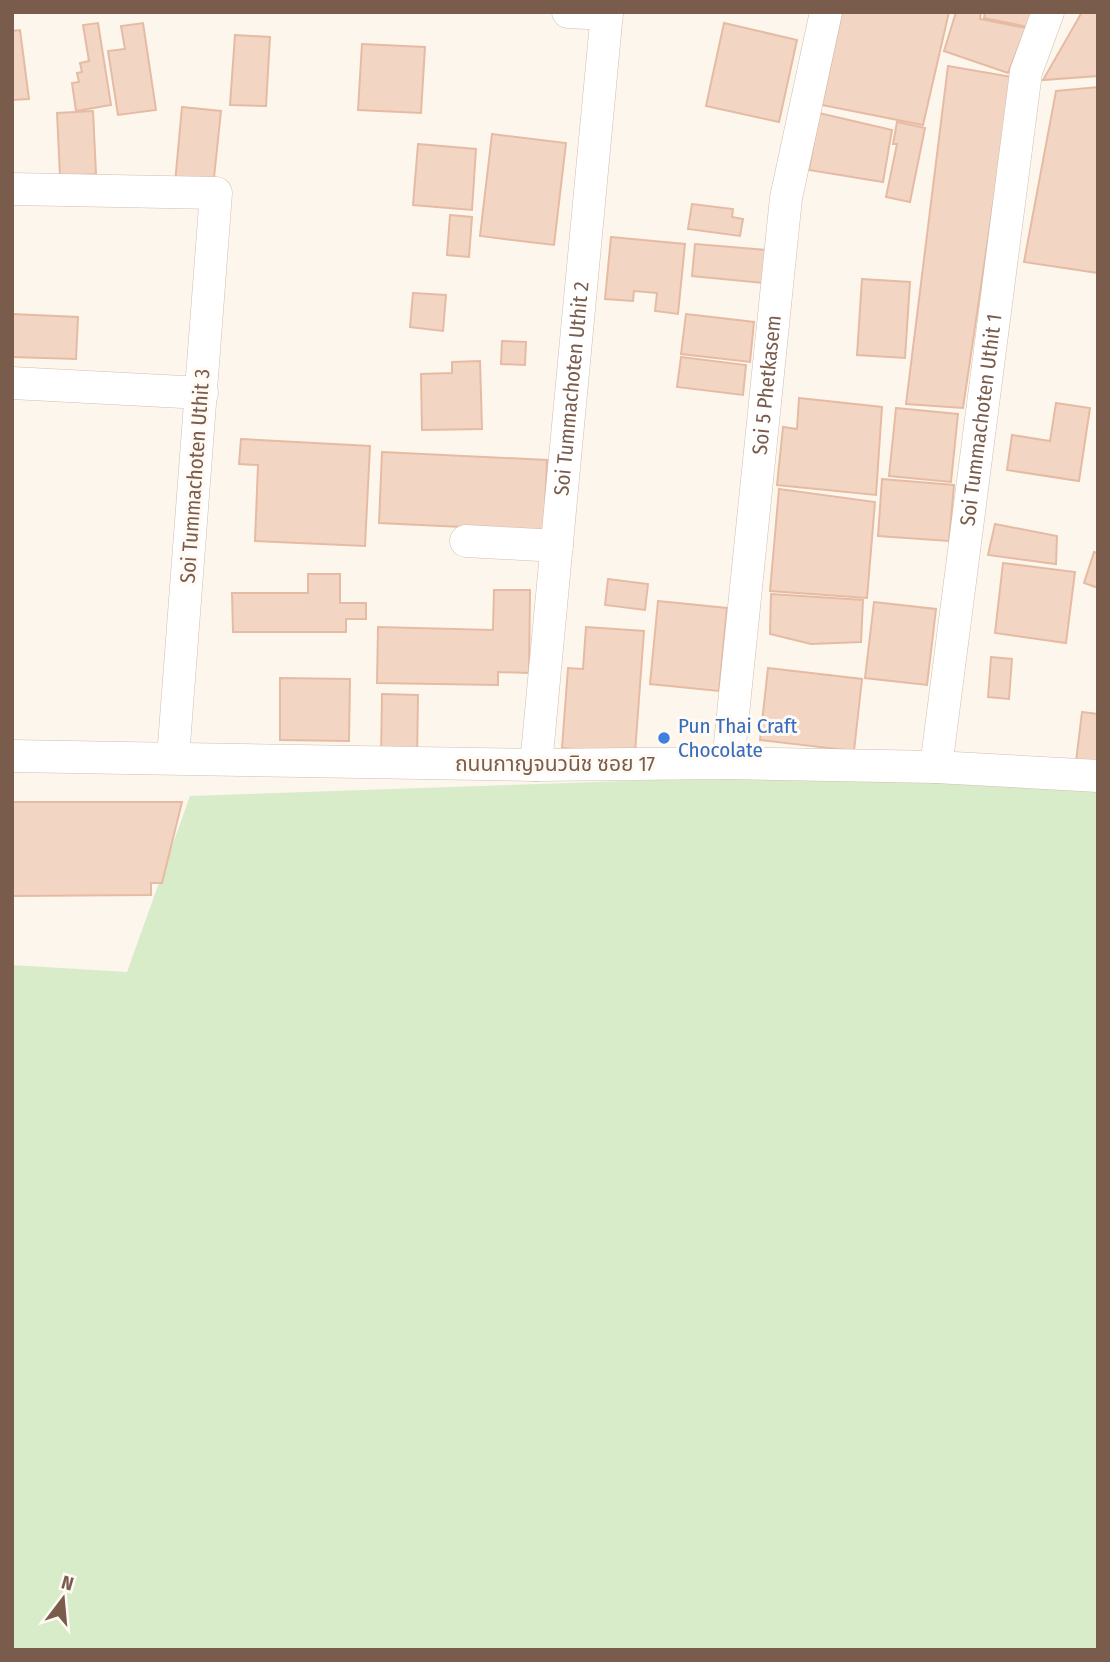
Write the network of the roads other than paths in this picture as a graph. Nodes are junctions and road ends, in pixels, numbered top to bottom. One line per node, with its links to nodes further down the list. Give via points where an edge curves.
1 (568, 12): 4 (street)
2 (826, 12): 12 (street, Soi 5 Phetkasem, via 786,198)
3 (1048, 12): 14 (street, Soi Tummachoten Uthit 1, via 1026,72)
4 (607, 13): 9 (street, Soi Tummachoten Uthit 2)
5 (12, 188): 7 (street, Soi Tummachoten Uthit 3, via 216,193)
6 (12, 383): 7 (street)
7 (202, 393): 11 (street, Soi Tummachoten Uthit 3)
8 (466, 541): 9 (street)
9 (557, 546): 13 (street, Soi Tummachoten Uthit 2)
10 (12, 756): 11 (street, ถนนกาญจนวนิช ซอย 17)
11 (173, 758): 13 (street, ถนนกาญจนวนิช ซอย 17)
12 (729, 763): 13 (street, ถนนกาญจนวนิช ซอย 17); 14 (street, ถนนกาญจนวนิช ซอย 17)
13 (536, 765)
14 (936, 767): 15 (street, ถนนกาญจนวนิช ซอย 17)
15 (1098, 776)

